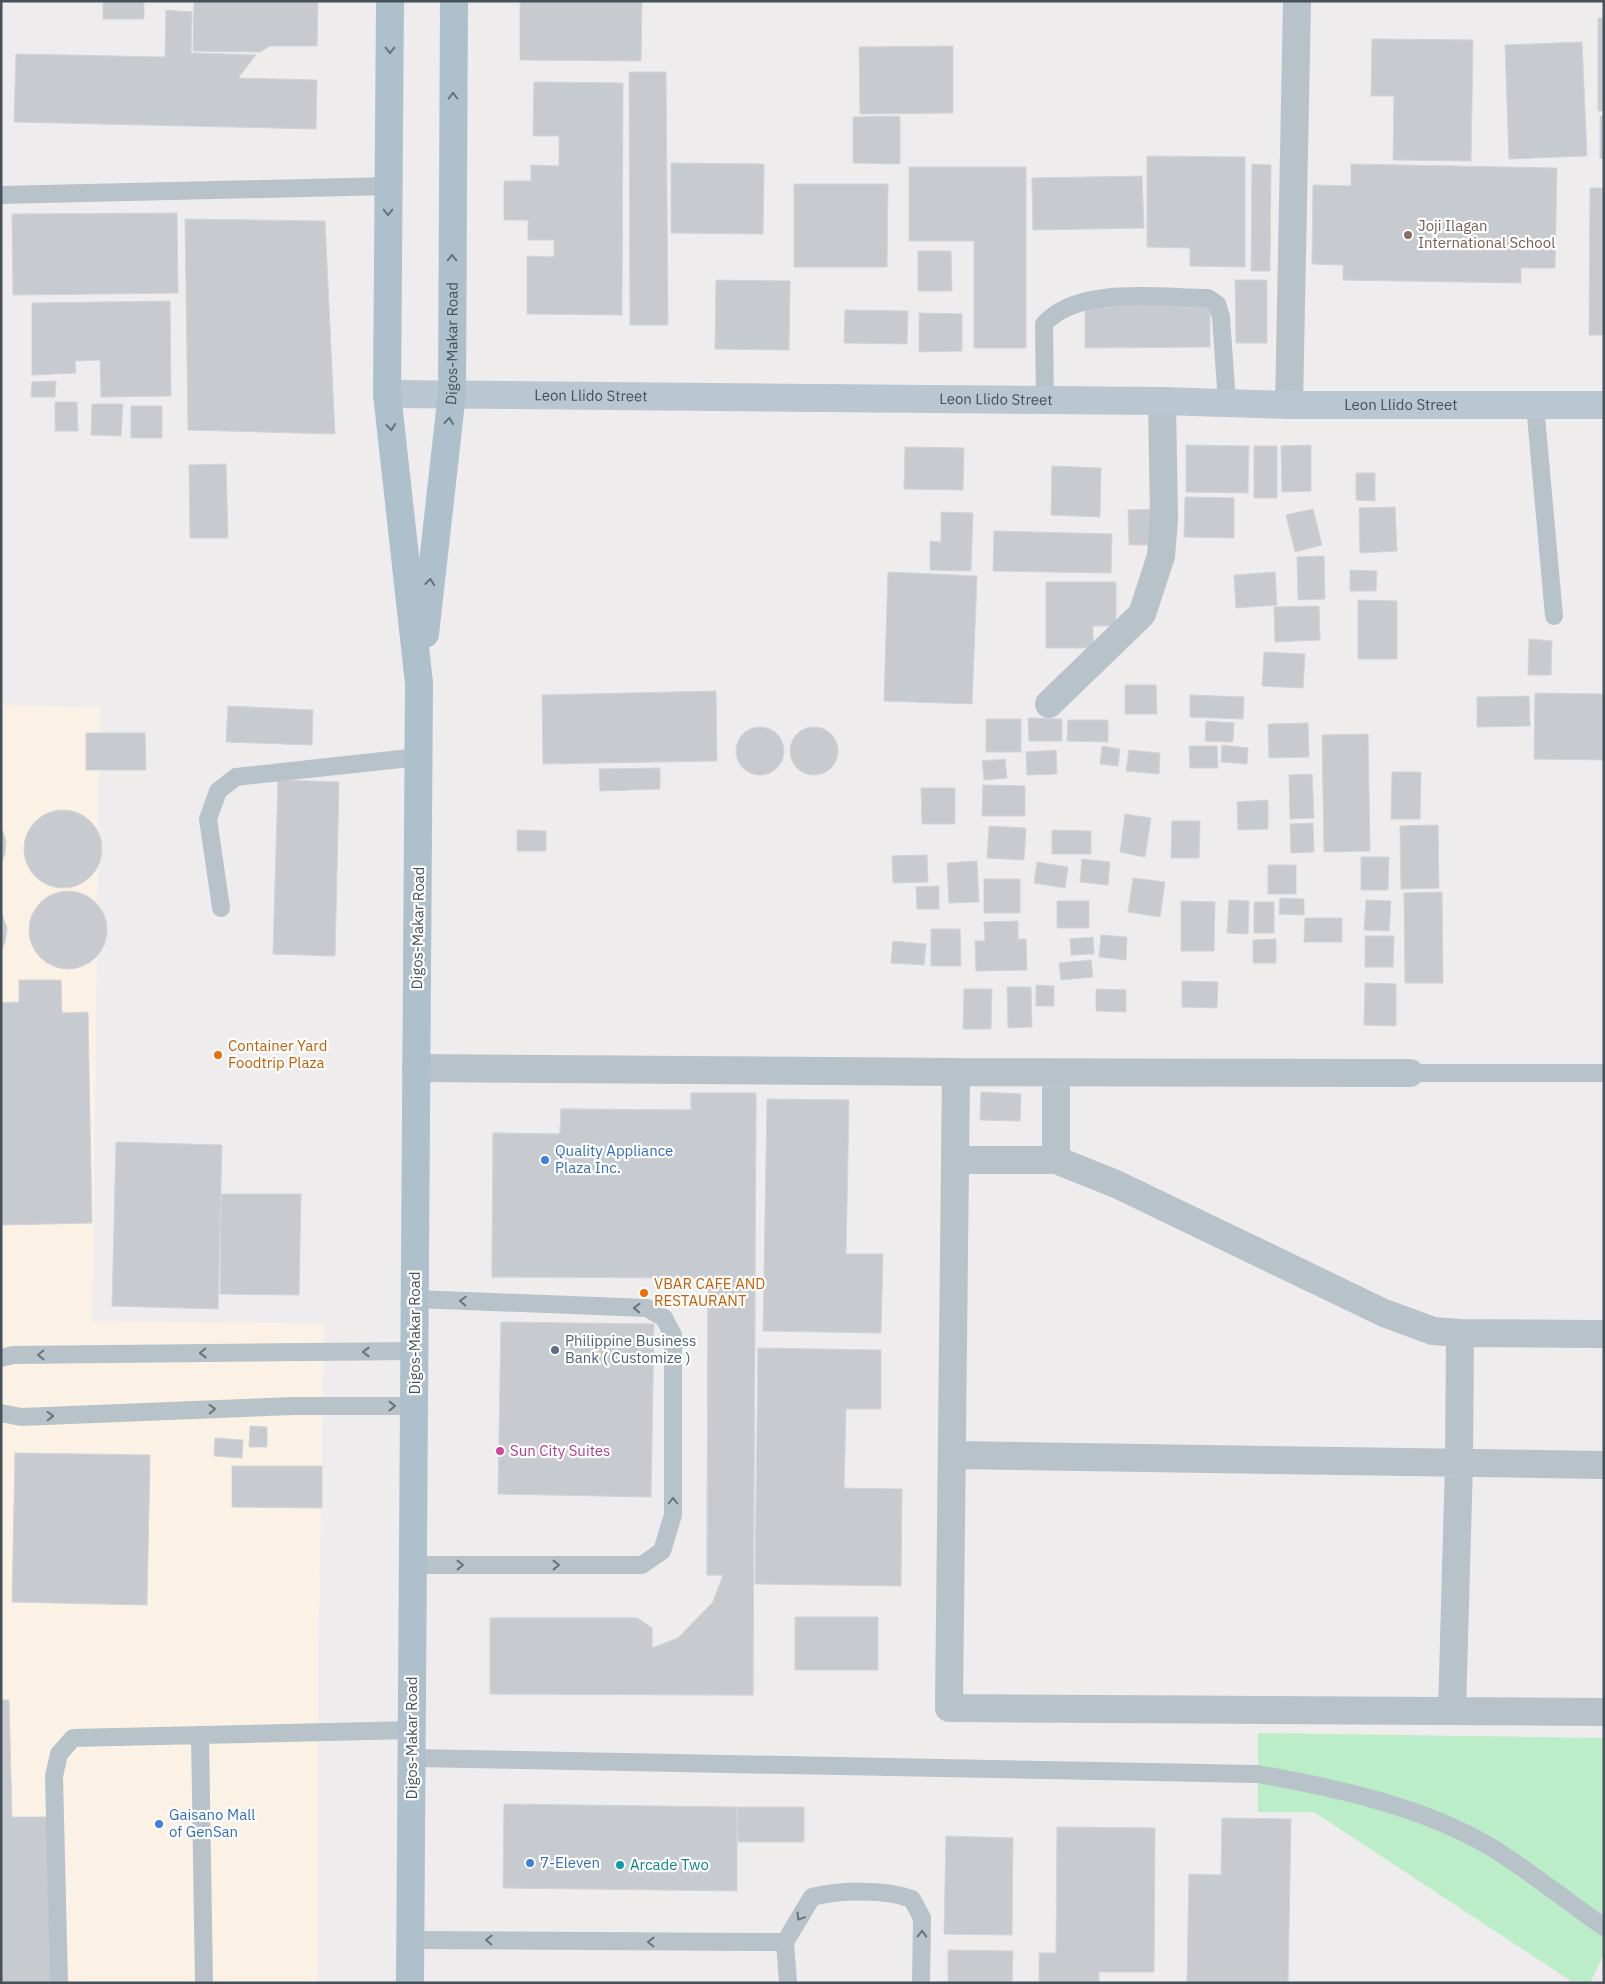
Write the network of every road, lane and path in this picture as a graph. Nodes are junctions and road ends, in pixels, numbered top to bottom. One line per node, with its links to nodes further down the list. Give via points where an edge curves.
1 (390, 1): 4 (main road, Digos-Makar Road, one-way to 4)
2 (454, 1): 6 (main road, Digos-Makar Road, one-way to 2)
3 (1297, 1): 11 (street)
4 (389, 186): 5 (lane); 7 (main road, Digos-Makar Road, one-way to 7)
5 (1, 195)
6 (452, 393): 7 (main road, Leon Llido Street); 8 (main road, Leon Llido Street); 15 (main road, Digos-Makar Road, one-way to 6)
7 (387, 394): 15 (main road, Digos-Makar Road, one-way to 15)
8 (1045, 400): 9 (main road, Leon Llido Street); 10 (lane, via 1044,324 1053,314 1068,306 1108,297 1208,298 1217,304 1221,317)
9 (1162, 401): 10 (main road, Leon Llido Street); 16 (street, via 1164,519 1161,556 1142,614)
10 (1227, 403): 11 (main road, Leon Llido Street)
11 (1289, 405): 12 (main road, Leon Llido Street)
12 (1535, 405): 13 (main road, Leon Llido Street); 14 (lane)
13 (1604, 405)
14 (1554, 616)
15 (419, 683): 17 (main road, Digos-Makar Road)
16 (1049, 704)
17 (419, 757): 18 (lane, via 236,776 218,791 208,819); 19 (main road, Digos-Makar Road)
18 (221, 908)
19 (416, 1068): 20 (street); 26 (main road, Digos-Makar Road)
20 (956, 1072): 21 (street); 24 (street)
21 (1056, 1073): 22 (street); 25 (street)
22 (1410, 1073): 23 (lane)
23 (1604, 1074)
24 (956, 1160): 25 (street); 33 (street)
25 (1056, 1160): 27 (street, via 1116,1184 1384,1313 1433,1331)
26 (415, 1299): 29 (main road, Digos-Makar Road); 36 (lane, one-way to 26, via 642,1566 662,1551 673,1515 673,1335 664,1318 648,1308)
27 (1460, 1333): 28 (street); 34 (street)
28 (1604, 1334)
29 (415, 1352): 30 (lane, one-way to 30, via 13,1355); 31 (main road, Digos-Makar Road)
30 (1, 1358)
31 (414, 1406): 32 (lane, one-way to 31, via 21,1417 292,1406); 36 (main road, Digos-Makar Road)
32 (1, 1413)
33 (952, 1455): 34 (street); 37 (street, via 949,1708)
34 (1459, 1463): 35 (street); 37 (street)
35 (1604, 1465)
36 (413, 1565): 39 (main road, Digos-Makar Road)
37 (1452, 1711): 38 (street)
38 (1604, 1712)
39 (412, 1730): 40 (lane); 41 (main road, Digos-Makar Road)
40 (200, 1735): 45 (lane, via 73,1738 59,1754 54,1776); 46 (lane)
41 (412, 1758): 42 (lane, via 1258,1774 1365,1797 1442,1824 1488,1846); 43 (main road, Digos-Makar Road)
42 (1604, 1927)
43 (410, 1940): 44 (lane, one-way to 43); 47 (main road, Digos-Makar Road)
44 (786, 1942): 48 (lane); 49 (lane, one-way to 44, via 922,1918 912,1899 896,1893 829,1893 812,1897)
45 (59, 1983)
46 (204, 1983)
47 (410, 1983)
48 (788, 1983)
49 (921, 1983)

